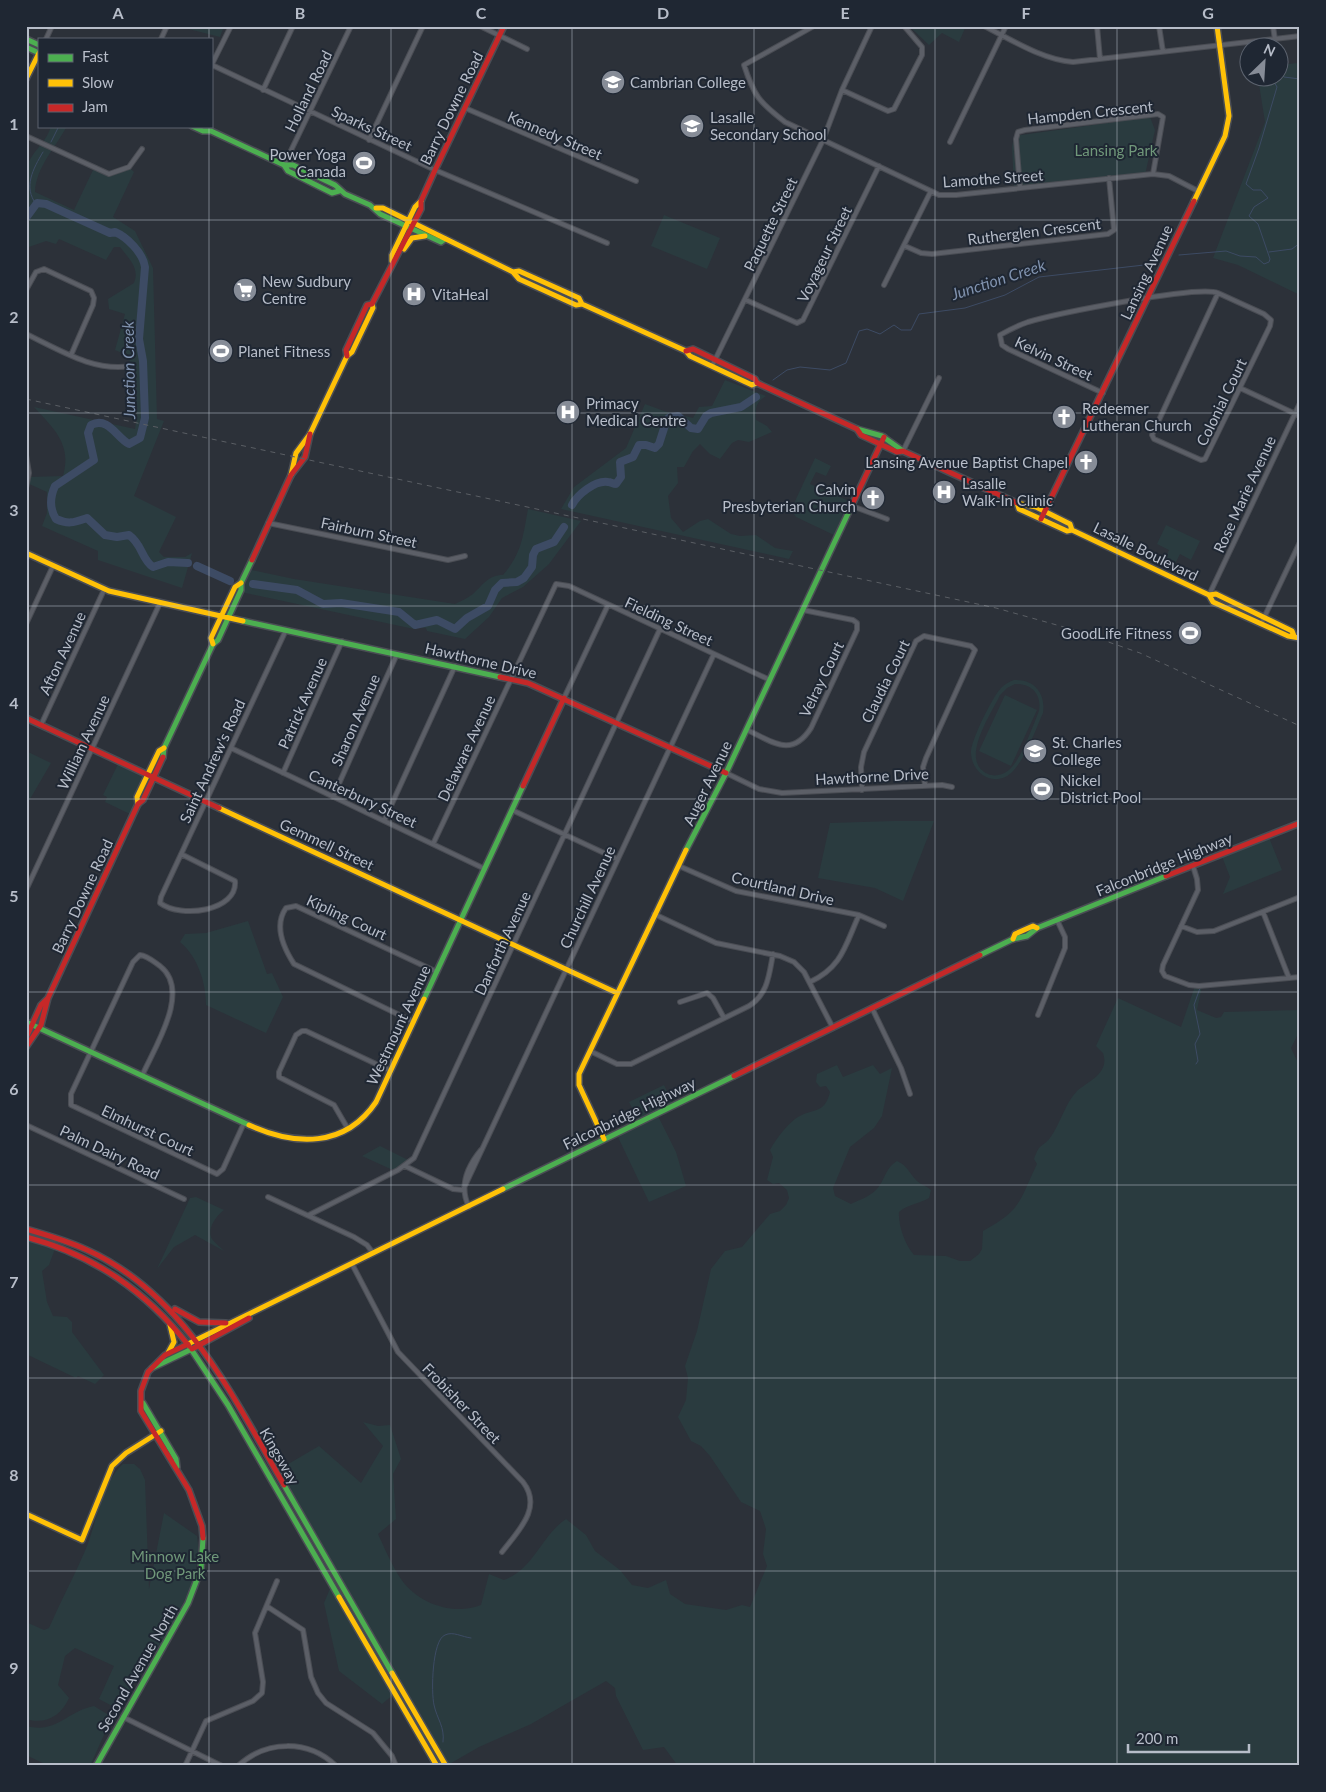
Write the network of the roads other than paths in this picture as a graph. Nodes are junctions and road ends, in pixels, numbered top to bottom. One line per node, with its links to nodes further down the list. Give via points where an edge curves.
1 (52, 26): 20 (street)
2 (167, 26): 21 (street)
3 (231, 26): 33 (street)
4 (293, 26): 36 (street)
5 (351, 26): 39 (street, Holland Road)
6 (423, 26): 43 (street)
7 (480, 26): 18 (street)
8 (504, 26): 18 (main road, Barry Downe Road)
9 (814, 26): 44 (street, Lamothe Street, via 744,65 753,92 766,108)
10 (872, 26): 37 (street, Paquette Street)
11 (904, 26): 37 (street, via 922,47 922,55 894,109 888,111)
12 (984, 26): 17 (street)
13 (1006, 26): 17 (street)
14 (1097, 26): 32 (street)
15 (1159, 26): 29 (street)
16 (1218, 26): 26 (main road, Lansing Avenue)
17 (1002, 35): 32 (street, via 1060,61); 45 (street)
18 (500, 36): 28 (street); 38 (main road, Barry Downe Road)
19 (1300, 36): 22 (street)
20 (46, 38)
21 (161, 38)
22 (1288, 38)
23 (26, 39): 25 (main road)
24 (1238, 44): 26 (street)
25 (38, 45)
26 (1220, 46): 29 (street); 54 (main road, Lansing Avenue, via 1229,116 1225,136)
27 (26, 47): 30 (main road)
28 (526, 48)
29 (1162, 52): 32 (street)
30 (38, 53)
31 (38, 55): 35 (main road)
32 (1100, 59)
33 (212, 64)
34 (212, 66): 36 (street, Sparks Street)
35 (26, 79)
36 (263, 90): 39 (street, Sparks Street)
37 (842, 90): 44 (street, Paquette Street)
38 (465, 108): 49 (main road, Barry Downe Road); 52 (street, Kennedy Street)
39 (311, 112): 43 (street, Sparks Street); 47 (street, Holland Road)
40 (196, 128): 41 (main road, Lasalle Boulevard, via 202,131)
41 (210, 128): 47 (main road, Lasalle Boulevard)
42 (26, 136): 46 (street, via 110,174 129,166)
43 (369, 140): 49 (street, Sparks Street)
44 (823, 140): 48 (street, Lamothe Street); 71 (street, Paquette Street)
45 (950, 142)
46 (142, 149)
47 (284, 165): 56 (main road, Lasalle Boulevard, via 288,171 332,193 339,191)
48 (878, 166): 55 (street, Lamothe Street); 71 (street, Voyageur Street, via 803,320 796,323)
49 (435, 170): 58 (main road, Barry Downe Road); 63 (street, Sparks Street)
50 (1153, 174): 51 (street, Lamothe Street); 53 (street, Hampden Crescent, via 1163,117 1158,114 1018,132); 54 (street, Lamothe Street, via 1169,176)
51 (1109, 178): 53 (street, Lamothe Street); 64 (street, Rutherglen Crescent, via 1114,230 1108,234 932,254)
52 (636, 182)
53 (1020, 188): 55 (street, Lamothe Street, via 956,195)
54 (1198, 191): 70 (main road, Lansing Avenue)
55 (931, 192): 64 (street)
56 (376, 208): 57 (main road, Lasalle Boulevard, via 380,214); 58 (main road, Lasalle Boulevard)
57 (390, 218): 59 (main road, Lasalle Boulevard); 60 (main road)
58 (411, 221): 59 (main road, Barry Downe Road); 62 (main road, Lasalle Boulevard)
59 (408, 227): 60 (main road, Barry Downe Road); 61 (main road, Lasalle Boulevard); 65 (main road, Barry Downe Road)
60 (401, 236): 66 (main road, Barry Downe Road)
61 (429, 236): 62 (main road, Lasalle Boulevard, via 440,242); 65 (main road, via 414,237)
62 (445, 239): 73 (main road, Lasalle Boulevard, via 513,272 519,271 579,298 582,304)
63 (607, 243)
64 (905, 246): 67 (street)
65 (398, 254): 66 (main road, Barry Downe Road)
66 (392, 261): 96 (main road, Barry Downe Road, via 372,304 367,305 346,350 347,356 290,468 291,475)
67 (884, 285)
68 (26, 290): 74 (street, via 36,272 44,269 91,291 94,306)
69 (1218, 293): 70 (street, via 1188,292); 80 (street, Colonial Court, via 1271,320); 80 (street, Colonial Court, via 1152,435 1196,458 1206,459)
70 (1148, 299): 81 (main road, Lansing Avenue); 81 (street, Kelvin Street, via 1027,322 1000,335 999,340 1008,349)
71 (746, 300): 75 (street, Paquette Street)
72 (26, 334): 74 (street)
73 (686, 351): 75 (main road, Lasalle Boulevard, via 693,349); 77 (main road, Lasalle Boulevard)
74 (70, 355): 76 (street, via 104,367)
75 (715, 359): 77 (street, Paquette Street); 79 (main road, Lasalle Boulevard)
76 (131, 366)
77 (712, 366): 79 (main road, Lasalle Boulevard, via 752,385)
78 (939, 378): 88 (street)
79 (757, 383): 85 (main road, Lasalle Boulevard)
80 (1240, 388): 83 (street)
81 (1103, 393): 93 (main road, Lansing Avenue)
82 (1300, 403): 83 (street, Rose Marie Avenue)
83 (1295, 414): 84 (street); 105 (street, Rose Marie Avenue)
84 (1300, 416)
85 (857, 429): 86 (main road, Lasalle Boulevard, via 864,428); 87 (main road, Lasalle Boulevard, via 861,435)
86 (884, 438): 87 (main road, Auger Avenue); 88 (main road, Lasalle Boulevard, via 899,444)
87 (880, 444): 88 (main road, Lasalle Boulevard); 92 (main road, Auger Avenue)
88 (904, 452): 91 (main road, Lasalle Boulevard)
89 (26, 454): 90 (street, via 30,473)
90 (26, 488)
91 (1017, 503): 93 (main road, Lasalle Boulevard, via 1022,502); 95 (main road, Lasalle Boulevard, via 1019,508)
92 (852, 506): 94 (street); 108 (main road, Auger Avenue)
93 (1044, 512): 95 (main road, Lansing Avenue); 97 (main road, Lasalle Boulevard, via 1070,524)
94 (887, 519)
95 (1041, 519): 97 (main road, Lasalle Boulevard, via 1067,531)
96 (268, 523): 100 (street, Fairburn Street, via 448,560); 102 (main road, Barry Downe Road)
97 (1072, 530): 105 (main road, Lasalle Boulevard)
98 (1300, 542): 111 (street)
99 (26, 553): 101 (main road, Hawthorne Drive)
100 (465, 556)
101 (53, 566): 104 (main road, Hawthorne Drive); 112 (street)
102 (241, 582): 109 (main road, Barry Downe Road, via 235,587); 110 (main road, Barry Downe Road, via 242,590)
103 (559, 583): 107 (street, Fielding Street); 122 (street, Delaware Avenue, via 552,588)
104 (104, 590): 106 (main road, Hawthorne Drive); 127 (street, Afton Avenue)
105 (1209, 595): 111 (main road, Lasalle Boulevard, via 1216,594); 113 (main road, Lasalle Boulevard, via 1213,602)
106 (160, 603): 109 (main road, Hawthorne Drive); 132 (street, William Avenue)
107 (608, 605): 114 (street, Fielding Street); 124 (street, Westmount Avenue)
108 (803, 610): 123 (main road, Auger Avenue); 128 (street, Velray Court, via 853,620 857,630 811,728 800,742 781,745)
109 (221, 617): 110 (main road, Hawthorne Drive); 118 (main road, Barry Downe Road, via 211,638)
110 (228, 618): 115 (main road, Hawthorne Drive); 118 (main road, Barry Downe Road)
111 (1264, 618): 113 (street); 116 (main road, Lasalle Boulevard, via 1292,631)
112 (26, 624)
113 (1261, 624): 116 (main road, Lasalle Boulevard)
114 (660, 629): 120 (street, Fielding Street); 126 (street, Danforth Avenue)
115 (286, 630): 117 (main road, Hawthorne Drive); 130 (street, Saint Andrew's Road)
116 (1297, 637)
117 (342, 641): 119 (main road, Hawthorne Drive); 133 (street, Patrick Avenue)
118 (213, 644): 129 (main road, Barry Downe Road)
119 (397, 654): 121 (main road, Hawthorne Drive); 140 (street, Sharon Avenue)
120 (714, 654): 123 (street, Fielding Street); 131 (street, Churchill Avenue)
121 (455, 666): 122 (main road, Hawthorne Drive); 144 (street)
122 (511, 679): 124 (main road, Hawthorne Drive); 147 (street, Delaware Avenue)
123 (770, 680): 128 (main road, Auger Avenue)
124 (564, 698): 126 (main road, Hawthorne Drive); 143 (main road, Westmount Avenue)
125 (26, 718): 127 (main road, Gemmell Street)
126 (616, 723): 131 (main road, Hawthorne Drive); 146 (street, Danforth Avenue)
127 (41, 725): 132 (main road, Gemmell Street)
128 (747, 730): 134 (main road, Auger Avenue)
129 (164, 748): 135 (main road, Barry Downe Road, via 159,751); 136 (main road, Barry Downe Road)
130 (231, 748): 133 (street, Canterbury Street); 141 (street, Saint Andrew's Road)
131 (670, 748): 134 (main road, Hawthorne Drive); 149 (street, Churchill Avenue)
132 (92, 749): 135 (main road, Gemmell Street); 153 (street, William Avenue)
133 (283, 773): 140 (street, Canterbury Street)
134 (726, 773): 139 (street, Hawthorne Drive, via 773,793); 150 (main road, Auger Avenue)
135 (147, 775): 136 (main road, Gemmell Street); 142 (main road, Barry Downe Road, via 137,797)
136 (154, 778): 141 (main road, Gemmell Street); 142 (main road, Barry Downe Road)
137 (925, 786): 138 (street, Hawthorne Drive); 139 (street, Hawthorne Drive); 139 (street, Claudia Court, via 924,761 975,649 924,636 916,641 864,752)
138 (952, 787)
139 (862, 790)
140 (333, 797): 144 (street, Canterbury Street)
141 (206, 802): 148 (street, Saint Andrew's Road); 158 (main road, Gemmell Street)
142 (138, 804): 170 (main road, Barry Downe Road)
143 (512, 810): 146 (street); 152 (main road, Westmount Avenue)
144 (384, 821): 147 (street, Canterbury Street)
145 (1300, 823): 151 (main road, Falconbridge Highway)
146 (564, 835): 149 (street); 162 (street, Danforth Avenue)
147 (433, 844): 152 (street, Canterbury Street)
148 (181, 854): 148 (street, Saint Andrew's Road, via 234,879 235,886 222,904 198,912 180,912 160,903)
149 (617, 859): 164 (street, Churchill Avenue)
150 (679, 866): 156 (main road, Auger Avenue); 157 (street, Courtland Drive, via 736,891)
151 (1193, 866): 159 (main road, Falconbridge Highway); 161 (street, via 1198,890)
152 (485, 869): 158 (main road, Westmount Avenue)
153 (26, 890)
154 (1300, 897): 155 (street)
155 (1263, 912): 161 (street, via 1209,932 1197,932); 167 (street)
156 (654, 914): 163 (street, via 716,943); 169 (main road, Auger Avenue)
157 (859, 916): 160 (street, Courtland Drive); 168 (street, via 836,964)
158 (462, 920): 162 (main road, Gemmell Street); 165 (main road, Westmount Avenue)
159 (1057, 920): 172 (main road, Falconbridge Highway, via 1015,934 1013,939); 173 (street, via 1065,937 1065,948)
160 (884, 926)
161 (1181, 926): 167 (street, via 1162,968 1168,978 1199,986)
162 (514, 944): 164 (main road, Gemmell Street); 191 (street, Danforth Avenue, via 416,1154)
163 (773, 954): 168 (street, via 794,962); 174 (street, via 767,986 761,996)
164 (566, 968): 169 (main road, Gemmell Street); 192 (street, Churchill Avenue)
165 (437, 972): 176 (main road, Westmount Avenue); 176 (street, Kipling Court, via 296,906 286,908 282,916 279,928 294,964)
166 (1300, 977): 167 (street)
167 (1289, 978)
168 (810, 982): 179 (street)
169 (618, 993): 182 (main road, Auger Avenue)
170 (48, 998): 177 (main road, Barry Downe Road); 178 (main road, Barry Downe Road, via 48,1008)
171 (680, 1002): 174 (street, via 707,993)
172 (872, 1008): 179 (main road, Falconbridge Highway); 186 (street)
173 (1038, 1015)
174 (724, 1018): 182 (street, via 628,1064 617,1064)
175 (26, 1022): 177 (main road, Westmount Avenue)
176 (414, 1022): 184 (main road, Westmount Avenue)
177 (32, 1025): 178 (main road, Westmount Avenue); 180 (main road, Barry Downe Road)
178 (39, 1028): 181 (main road, Barry Downe Road); 183 (main road, Westmount Avenue)
179 (832, 1028): 190 (main road, Falconbridge Highway)
180 (26, 1038): 181 (main road, Barry Downe Road)
181 (27, 1046)
182 (590, 1051): 190 (main road, Auger Avenue, via 578,1081)
183 (92, 1052): 185 (main road, Westmount Avenue); 185 (street, via 133,962 136,957 144,956 164,970 174,995 167,1020); 187 (street, Elmhurst Court, via 70,1099 73,1108 213,1173 221,1172)
184 (391, 1071): 189 (main road, Westmount Avenue, via 371,1112); 189 (street, via 306,1031 298,1032 279,1077 334,1106)
185 (142, 1076): 187 (main road, Westmount Avenue)
186 (910, 1094)
187 (244, 1123): 189 (main road, Westmount Avenue, via 272,1135 302,1141 326,1138)
188 (26, 1125): 194 (street, Palm Dairy Road)
189 (348, 1129)
190 (604, 1139): 195 (main road, Falconbridge Highway)
191 (405, 1166): 192 (street, via 453,1189); 196 (street, Danforth Avenue)
192 (463, 1190): 195 (street)
193 (268, 1198): 196 (street)
194 (184, 1199)
195 (469, 1207): 199 (main road, Falconbridge Highway)
196 (309, 1215): 199 (street, via 362,1241)
197 (26, 1229): 201 (main road, Kingsway, via 70,1242 100,1256 142,1282)
198 (26, 1237): 204 (main road, Kingsway, via 68,1250 109,1269 136,1289)
199 (373, 1253): 200 (main road, Falconbridge Highway)
200 (352, 1264): 202 (main road, Falconbridge Highway); 216 (street, Frobisher Street, via 398,1352 529,1492 532,1503 529,1513)
201 (162, 1300): 203 (main road, via 199,1324); 205 (main road, Kingsway)
202 (256, 1312): 203 (main road, Falconbridge Highway); 207 (main road, Falconbridge Highway)
203 (231, 1322): 205 (main road, Falconbridge Highway)
204 (170, 1323): 206 (main road, Kingsway); 209 (main road, via 174,1342)
205 (197, 1340): 206 (main road, Falconbridge Highway); 207 (main road, Kingsway)
206 (188, 1344): 208 (main road, Kingsway); 209 (main road, Second Avenue North)
207 (201, 1345): 208 (main road, Falconbridge Highway); 228 (main road, Kingsway)
208 (192, 1349): 210 (main road); 227 (main road, Kingsway, via 304,1534)
209 (168, 1353): 210 (main road, Second Avenue North)
210 (151, 1368): 211 (main road, Second Avenue North, via 142,1386)
211 (143, 1403): 212 (main road, Second Avenue North); 213 (main road, Second Avenue North, via 141,1411)
212 (161, 1431): 213 (main road); 214 (main road, Second Avenue North)
213 (154, 1435): 214 (main road, Second Avenue North, via 170,1462); 215 (main road, via 112,1466 82,1540)
214 (177, 1467): 219 (main road, Second Avenue North, via 202,1526 201,1569 188,1604)
215 (26, 1514)
216 (502, 1552)
217 (277, 1580): 218 (street)
218 (268, 1607): 220 (street, via 255,1633 262,1693 253,1701 206,1721); 226 (street, via 303,1630 312,1681 322,1699 373,1733)
219 (123, 1717): 220 (street); 221 (main road, Second Avenue North)
220 (191, 1751): 222 (street); 223 (street)
221 (96, 1766)
222 (184, 1766)
223 (222, 1766)
224 (238, 1766): 225 (street, via 262,1750 289,1746 315,1752)
225 (336, 1766)
226 (396, 1766)
227 (437, 1766)
228 (446, 1766)

